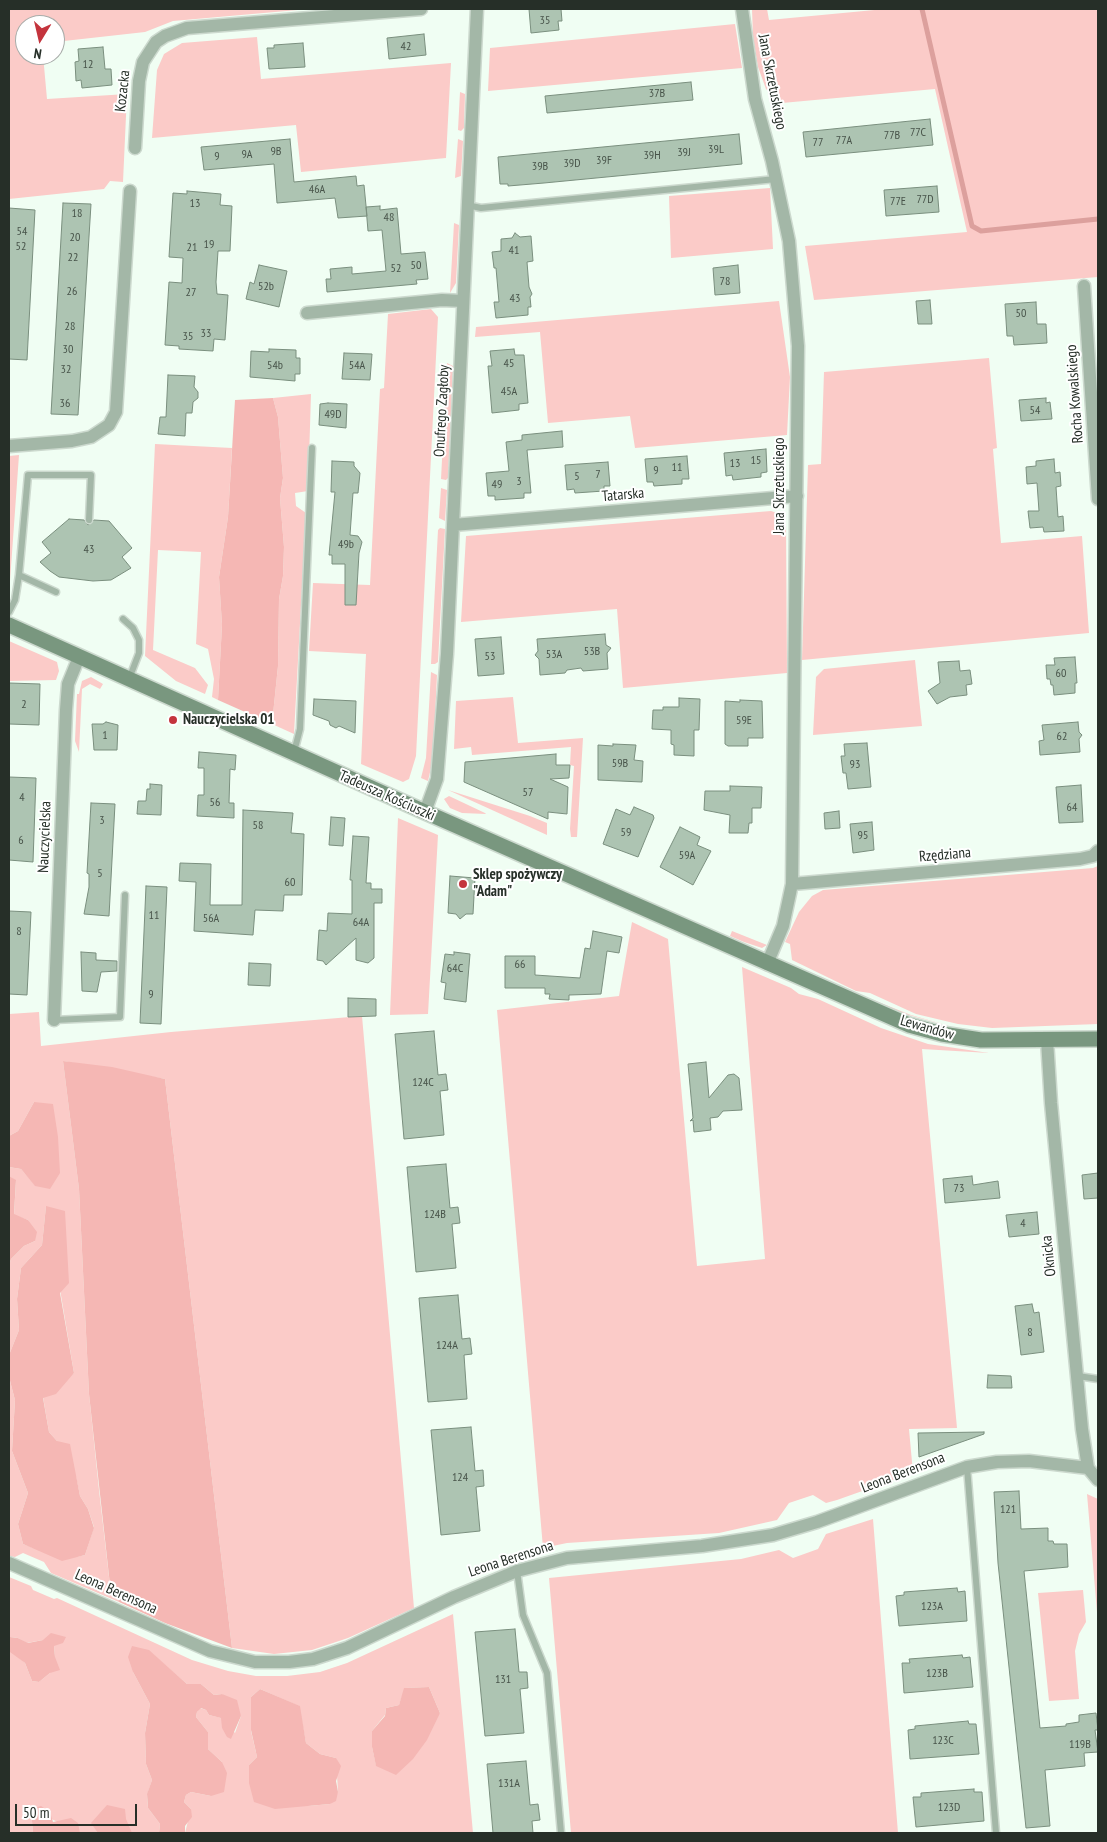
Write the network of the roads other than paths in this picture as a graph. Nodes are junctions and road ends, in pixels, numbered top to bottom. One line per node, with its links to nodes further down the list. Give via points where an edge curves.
1 (421, 9): 4 (street, Kozacka, via 187,28 165,36 153,46 143,62)
2 (477, 9): 7 (street, Onufrego Zagłoby)
3 (742, 9): 5 (street, Jana Skrzetuskiego, via 755,99)
4 (135, 148)
5 (776, 179): 7 (lane, via 481,208); 13 (street, Jana Skrzetuskiego, via 789,241 796,317)
6 (130, 191): 11 (street, via 116,412 109,425 92,437)
7 (467, 205): 9 (street, Onufrego Zagłoby)
8 (1084, 286): 14 (street, Rocha Kowalskiego)
9 (464, 301): 10 (street, via 442,300); 16 (street, Onufrego Zagłoby)
10 (307, 312)
11 (9, 446)
12 (312, 448): 24 (lane, via 300,729)
13 (797, 496): 16 (street, Tatarska); 27 (street, Jana Skrzetuskiego)
14 (1098, 499)
15 (89, 520): 17 (lane, via 91,475 28,475)
16 (453, 525): 25 (street, Onufrego Zagłoby, via 439,766)
17 (19, 575): 18 (lane); 19 (lane)
18 (56, 592)
19 (9, 612)
20 (123, 619): 23 (lane, via 139,640 139,653)
21 (9, 625): 22 (street, Tadeusza Kościuszki)
22 (79, 657): 23 (street, Tadeusza Kościuszki); 30 (street, Nauczycielska, via 68,684 66,710)
23 (130, 679): 24 (street, Tadeusza Kościuszki)
24 (293, 753): 25 (street, Tadeusza Kościuszki)
25 (425, 812): 29 (street, Tadeusza Kościuszki)
26 (1098, 851): 27 (street, Rzędziana, via 1093,856 1080,859)
27 (792, 884): 29 (street, Jana Skrzetuskiego, via 784,926)
28 (125, 895): 30 (lane, via 120,1017)
29 (767, 964): 32 (street, Lewandów, via 929,1031 981,1040)
30 (54, 1020)
31 (1098, 1039): 32 (street, Lewandów)
32 (1047, 1040): 33 (street, Oknicka)
33 (1078, 1376): 34 (lane); 36 (street, Oknicka)
34 (1098, 1379)
35 (967, 1467): 36 (street, Leona Berensona, via 1013,1461); 39 (street, Leona Berensona, via 773,1535 702,1546 567,1558); 41 (lane)
36 (1088, 1468): 37 (street)
37 (1098, 1480)
38 (9, 1563): 39 (street, Leona Berensona, via 210,1651 266,1663 313,1659 347,1648)
39 (517, 1571): 40 (lane, via 526,1627 547,1673)
40 (561, 1833)
41 (996, 1833)

